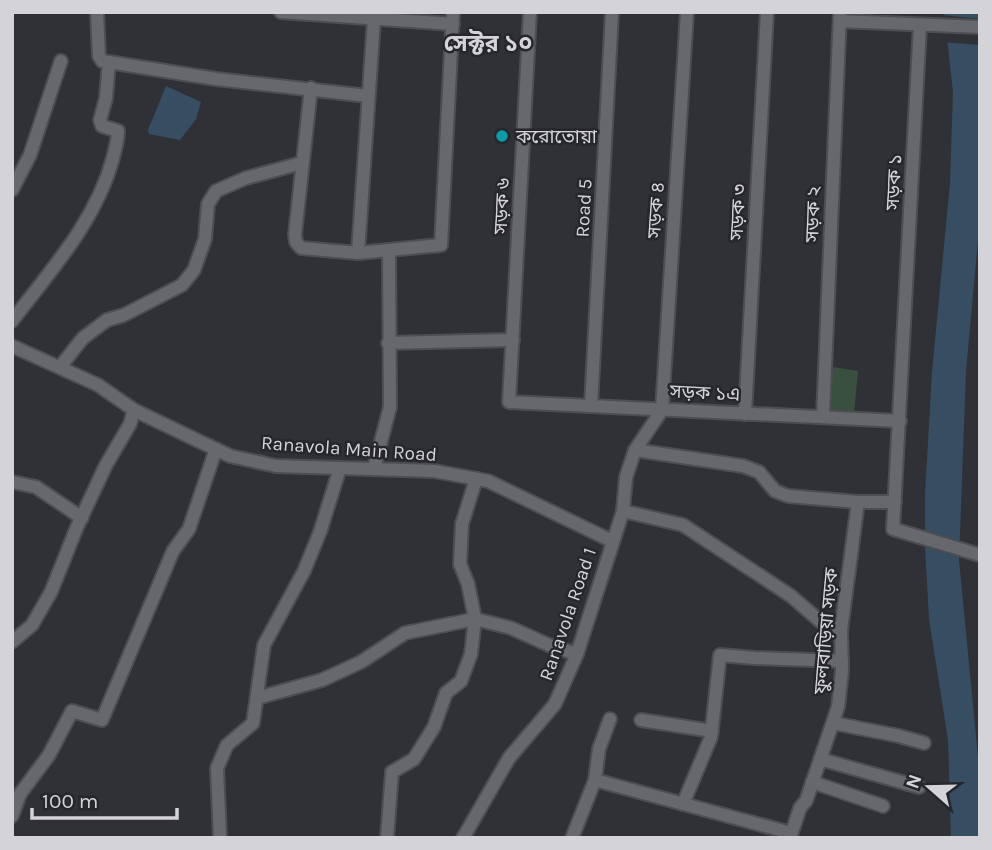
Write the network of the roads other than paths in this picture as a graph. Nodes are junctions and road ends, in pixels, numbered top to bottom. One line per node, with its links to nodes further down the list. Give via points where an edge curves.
1 (97, 12): 13 (street, via 99,56)
2 (281, 12): 9 (street)
3 (530, 12): 21 (street, সড়ক ৬)
4 (612, 12): 26 (street, Road 5)
5 (687, 12): 28 (street, সড়ক ৪)
6 (767, 12): 29 (street, সড়ক ৩)
7 (840, 17): 10 (street); 30 (street, সড়ক ২)
8 (453, 18): 9 (street); 18 (street, via 441,245)
9 (374, 19): 15 (street)
10 (920, 25): 11 (street); 31 (street, সড়ক ১)
11 (980, 27)
12 (61, 61): 17 (street, via 30,156)
13 (108, 62): 14 (street); 20 (street, via 100,120 102,126 118,131 110,167 82,230)
14 (311, 88): 15 (street); 16 (street)
15 (368, 96): 19 (street)
16 (302, 163): 19 (street, via 296,242 301,248); 24 (street, via 216,191 208,204 202,249 182,285 107,320 83,338)
17 (12, 190)
18 (388, 252): 19 (street); 22 (street)
19 (358, 253)
20 (12, 321)
21 (513, 340): 22 (street); 25 (street, সড়ক ৬)
22 (388, 343): 35 (street, via 389,415)
23 (12, 346): 24 (street, Ranavola Main Road)
24 (60, 367): 27 (street, Ranavola Main Road, via 98,385)
25 (509, 402): 26 (street, সড়ক ১এ)
26 (591, 406): 28 (street, সড়ক ১এ)
27 (134, 410): 32 (street, Ranavola Main Road); 41 (street)
28 (662, 410): 29 (street, সড়ক ১এ); 33 (street, Ranavola Road 1)
29 (745, 414): 30 (street, সড়ক ১এ)
30 (823, 417): 31 (street, সড়ক ১এ)
31 (900, 421): 39 (street, সড়ক ১)
32 (216, 449): 34 (street, Ranavola Main Road, via 276,466); 61 (street, via 189,529 173,551 102,720 72,711 49,755 19,794)
33 (635, 450): 38 (street, via 743,466 759,471 775,491 788,496); 40 (street, Ranavola Road 1, via 626,477)
34 (340, 468): 35 (street, Ranavola Main Road); 49 (street, via 304,571 264,645)
35 (374, 468): 36 (street, Ranavola Main Road)
36 (476, 479): 42 (street, Ranavola Main Road); 44 (street, via 462,524 460,564)
37 (12, 482): 41 (street, via 36,487)
38 (858, 502): 39 (street); 45 (street, ফুলবাড়িয়া সড়ক)
39 (895, 502): 43 (street, সড়ক ১, via 893,529)
40 (623, 511): 42 (street, Ranavola Road 1); 45 (street, via 682,525 821,622)
41 (82, 518): 46 (street, via 51,592 32,625)
42 (612, 541): 47 (street, Ranavola Road 1)
43 (977, 554)
44 (475, 619): 47 (street); 49 (street, via 405,633 361,662 322,680); 64 (street, via 471,654 461,681 446,693 434,727 414,760 392,772)
45 (841, 629): 48 (street, ফুলবাড়িয়া সড়ক)
46 (12, 642)
47 (577, 654): 65 (street, Ranavola Road 1, via 555,704 509,758)
48 (842, 661): 52 (street, ফুলবাড়িয়া সড়ক); 53 (street, via 720,655)
49 (257, 698): 63 (street, via 253,723 227,744 218,768)
50 (610, 719): 56 (street, via 599,749)
51 (641, 720): 53 (street)
52 (833, 723): 54 (street); 55 (street, ফুলবাড়িয়া সড়ক)
53 (712, 732): 59 (street)
54 (925, 743)
55 (820, 759): 57 (street, ফুলবাড়িয়া সড়ক); 58 (street)
56 (595, 780): 59 (street); 66 (street)
57 (812, 782): 60 (street); 62 (street, ফুলবাড়িয়া সড়ক)
58 (919, 787)
59 (683, 804): 62 (street)
60 (883, 806)
61 (12, 816)
62 (790, 835)
63 (220, 838)
64 (387, 838)
65 (463, 838)
66 (572, 838)

